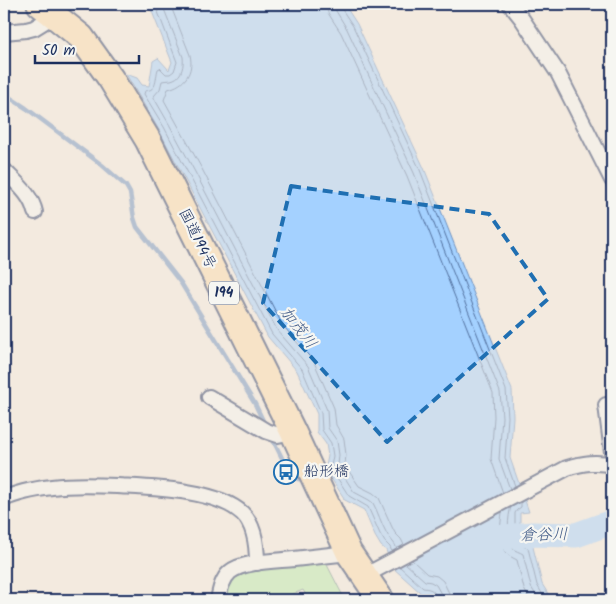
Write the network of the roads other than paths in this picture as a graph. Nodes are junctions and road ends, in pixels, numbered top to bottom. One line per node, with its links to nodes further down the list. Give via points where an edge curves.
1 (510, 4): 5 (street, via 558,73)
2 (47, 9): 3 (street, via 34,28); 9 (highway, 国道194号 / 194, via 81,37 148,140)
3 (4, 32)
4 (4, 170): 6 (street, via 25,191)
5 (612, 180)
6 (35, 212)
7 (209, 397): 9 (street, via 266,431 278,435)
8 (612, 405): 10 (street, via 606,405)
9 (293, 432): 13 (highway, 国道194号 / 194)
10 (612, 452)
11 (612, 465): 15 (street, via 585,463 567,468)
12 (4, 499): 14 (street, via 13,494 51,487 80,485 186,491 213,498 243,513 251,526)
13 (349, 553): 14 (street); 15 (highway, 国道194号 / 194)
14 (257, 563): 16 (street, via 230,572 220,588)
15 (370, 573): 17 (highway, 国道194号 / 194)
16 (218, 600)
17 (381, 600)

